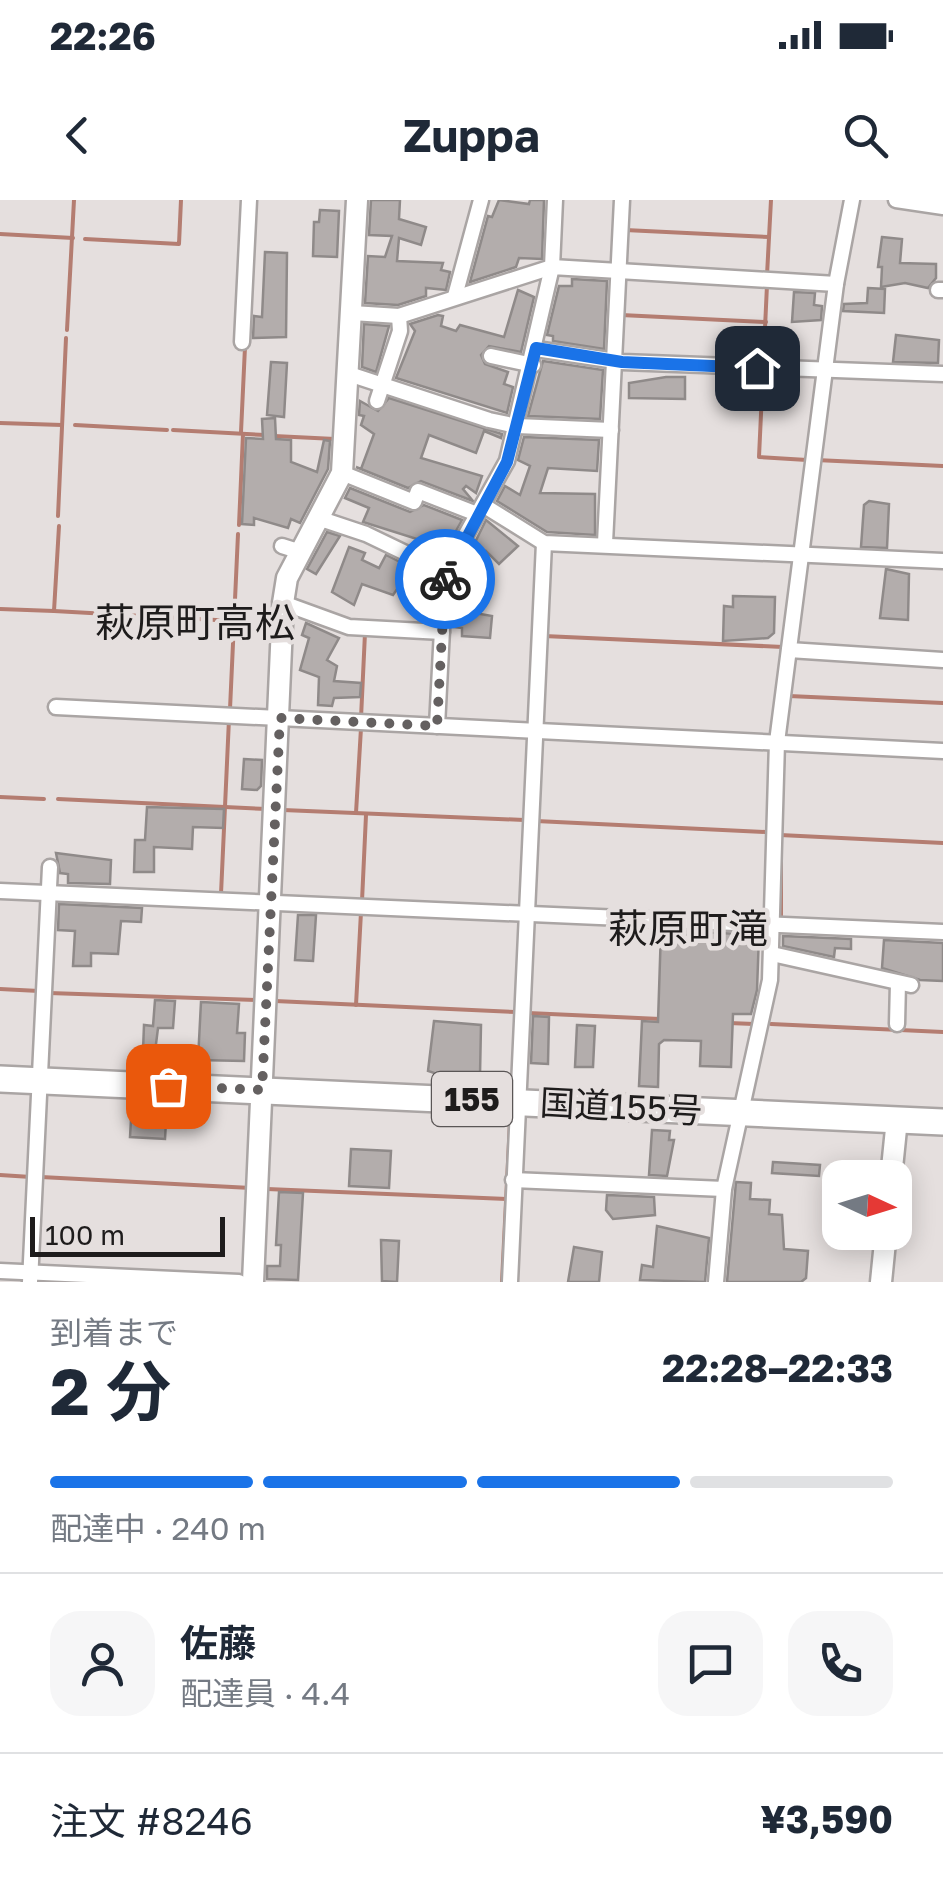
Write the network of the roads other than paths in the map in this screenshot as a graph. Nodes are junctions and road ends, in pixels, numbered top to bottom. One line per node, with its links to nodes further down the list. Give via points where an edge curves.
1 (249, 200): 15 (street)
2 (357, 200): 13 (street)
3 (480, 200): 12 (street)
4 (555, 200): 9 (street)
5 (622, 200): 10 (street)
6 (852, 200): 11 (street)
7 (896, 200): 8 (street)
8 (936, 204)
9 (552, 267): 10 (street); 12 (street); 16 (street)
10 (618, 272): 11 (street); 18 (street)
11 (836, 284): 20 (street)
12 (455, 296): 14 (street)
13 (352, 313): 14 (street); 21 (street)
14 (400, 316): 23 (street)
15 (242, 342)
16 (536, 348): 18 (street); 19 (street)
17 (492, 356): 19 (street)
18 (614, 361): 20 (street); 26 (street)
19 (533, 365): 25 (street)
20 (825, 370): 22 (street); 32 (street)
21 (350, 374): 23 (street); 27 (street)
22 (943, 374)
23 (382, 384): 24 (street); 25 (street)
24 (377, 400)
25 (517, 426): 26 (street); 28 (street, via 507,462)
26 (611, 430): 30 (street)
27 (342, 473): 28 (street, via 414,502 418,491); 29 (street)
28 (480, 510): 31 (street); 34 (street)
29 (320, 519): 34 (street); 35 (street, via 291,549)
30 (604, 543): 31 (street); 32 (street)
31 (544, 544): 42 (street)
32 (801, 552): 33 (street); 37 (street)
33 (943, 561)
34 (445, 572): 36 (street)
35 (283, 603): 36 (street, via 349,627); 40 (street)
36 (442, 632): 41 (street)
37 (789, 650): 38 (street); 43 (street)
38 (943, 660)
39 (56, 708): 40 (street)
40 (280, 718): 41 (street); 48 (street)
41 (437, 726): 42 (street)
42 (536, 731): 43 (street); 49 (street)
43 (777, 742): 44 (street); 50 (street)
44 (943, 751)
45 (50, 867): 47 (street)
46 (0, 891): 47 (street)
47 (48, 894): 48 (street); 55 (street)
48 (270, 904): 49 (street); 56 (street)
49 (527, 916): 50 (street); 57 (street)
50 (774, 924): 51 (street); 52 (street)
51 (943, 932)
52 (772, 954): 53 (street, via 905,984); 58 (street)
53 (897, 1024)
54 (0, 1078): 55 (highway, 国道155号 / 155)
55 (39, 1080): 56 (highway, 国道155号 / 155); 66 (street)
56 (262, 1090): 57 (highway, 国道155号 / 155); 68 (street)
57 (518, 1102): 58 (highway, 国道155号 / 155); 62 (street)
58 (742, 1112): 59 (highway, 国道155号 / 155); 63 (street)
59 (897, 1119): 60 (highway, 国道155号 / 155); 61 (street)
60 (943, 1122)
61 (893, 1160)
62 (514, 1180): 63 (street); 69 (street)
63 (724, 1188): 70 (street)
64 (884, 1250): 71 (street)
65 (0, 1271): 66 (street)
66 (30, 1277): 67 (street)
67 (239, 1282)
68 (253, 1282)
69 (510, 1282)
70 (716, 1282)
71 (881, 1282)

